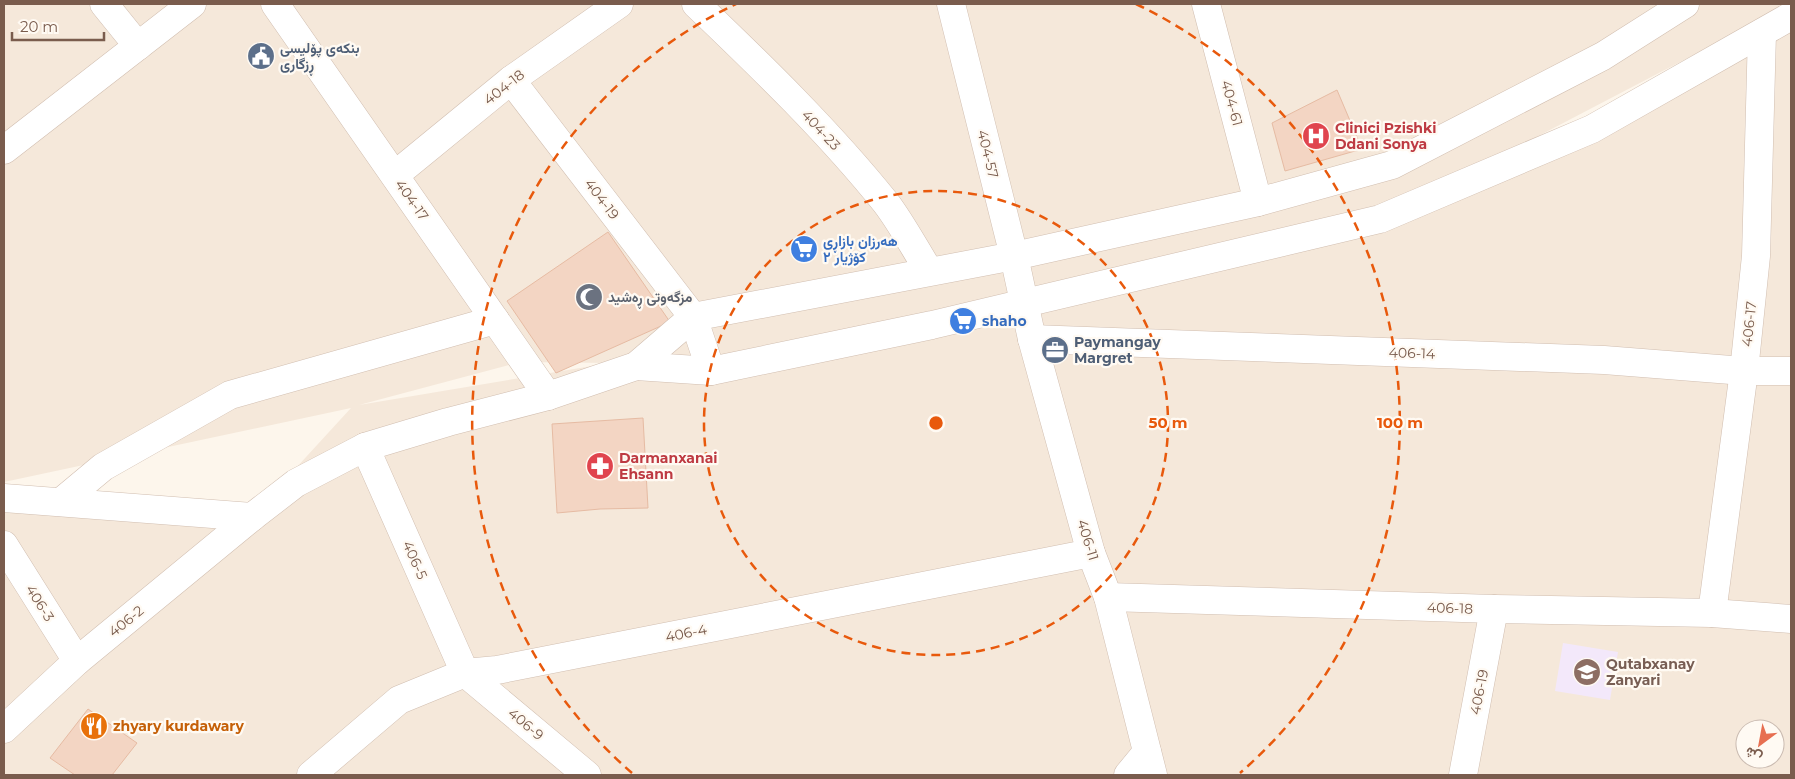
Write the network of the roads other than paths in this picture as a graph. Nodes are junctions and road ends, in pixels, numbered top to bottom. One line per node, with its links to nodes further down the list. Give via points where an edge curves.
1 (104, 4): 11 (street)
2 (192, 4): 11 (street)
3 (275, 4): 14 (street, 404-17)
4 (619, 4): 12 (street, 404-18)
5 (696, 4): 17 (street, 404-23, via 762,67 887,204)
6 (951, 4): 16 (street, 404-57)
7 (1206, 4): 15 (street, 404-61)
8 (1685, 4): 15 (street, via 1603,56 1392,165)
9 (1791, 16): 10 (street)
10 (1762, 33): 18 (street, via 1592,129 1380,219); 24 (street, 406-17, via 1756,256)
11 (138, 46): 13 (street)
12 (511, 80): 14 (street, 404-18); 19 (street, 404-19)
13 (5, 148)
14 (395, 176): 20 (street, 404-17)
15 (1258, 202): 16 (street)
16 (1014, 256): 17 (street); 18 (street, 404-57)
17 (929, 271): 19 (street)
18 (1024, 304): 21 (street, 406-11); 23 (street)
19 (693, 317): 22 (street); 23 (street, 404-19)
20 (495, 320): 26 (street, 404-17); 29 (street, via 230,395 103,467)
21 (1032, 339): 24 (street, 406-14, via 1604,360); 32 (street, 406-11)
22 (636, 366): 23 (street); 26 (street, 406-2)
23 (711, 371)
24 (1744, 371): 25 (street, 406-14); 35 (street, 406-17)
25 (1791, 371)
26 (548, 396): 27 (street, 406-2)
27 (366, 447): 30 (street, 406-2, via 296,483); 38 (street, 406-5)
28 (4, 498): 29 (street)
29 (61, 502): 30 (street)
30 (252, 517): 37 (street, 406-2)
31 (4, 545): 37 (street, 406-3)
32 (1091, 553): 33 (street, 406-11); 38 (street, 406-4, via 497,670)
33 (1108, 597): 34 (street, 406-18); 40 (street, 406-11)
34 (1494, 609): 35 (street, 406-18); 44 (street, 406-19)
35 (1712, 613): 36 (street, 406-18)
36 (1791, 619)
37 (77, 661): 39 (street, 406-2)
38 (465, 673): 41 (street, 406-4, via 399,700); 42 (street, 406-9)
39 (4, 729)
40 (1150, 764): 43 (street)
41 (311, 775)
42 (587, 775)
43 (1128, 775)
44 (1463, 775)

